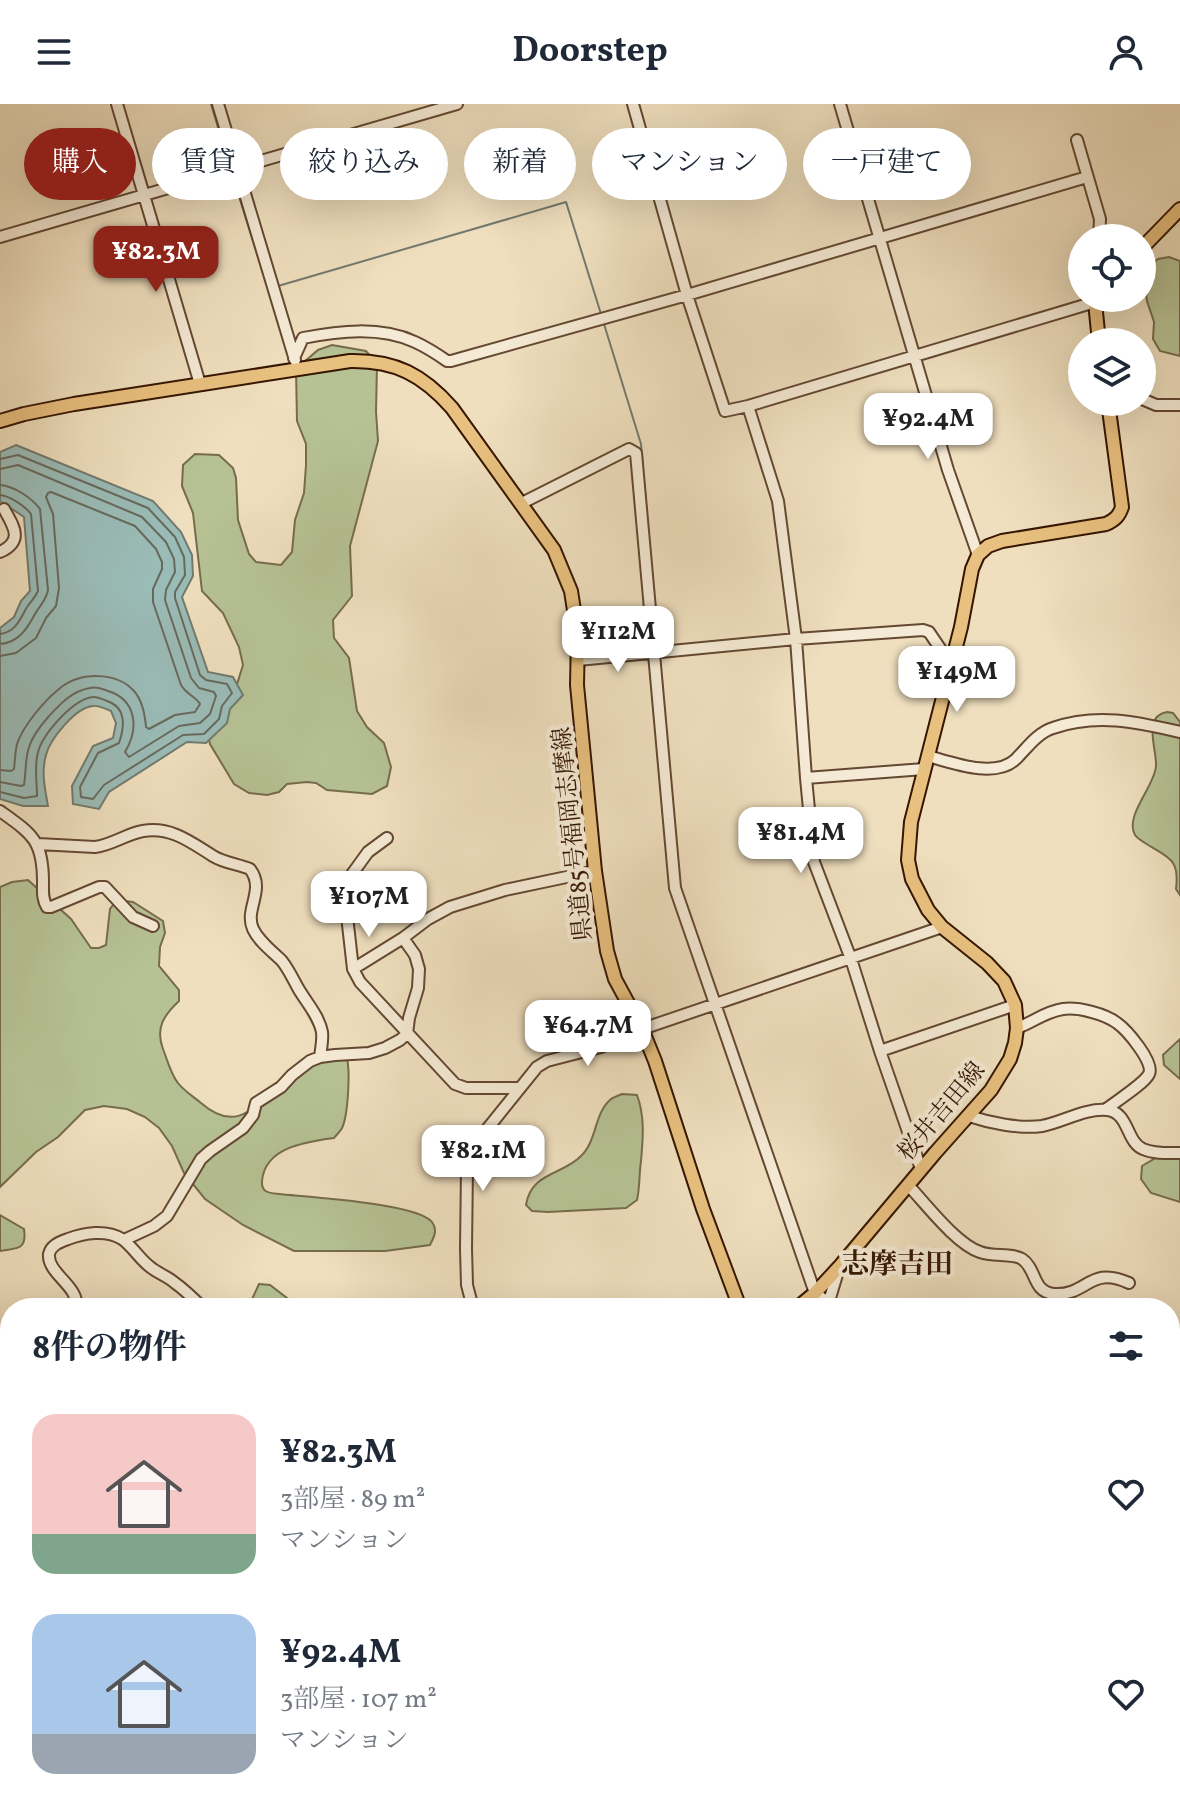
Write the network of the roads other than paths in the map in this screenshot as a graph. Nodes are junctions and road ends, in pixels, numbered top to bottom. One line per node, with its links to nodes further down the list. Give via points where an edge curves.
1 (117, 104): 11 (street)
2 (218, 104): 6 (street)
3 (457, 104): 8 (street)
4 (633, 104): 18 (street)
5 (840, 104): 17 (street)
6 (225, 128)
7 (1077, 140): 9 (street)
8 (264, 160)
9 (1087, 177): 14 (street); 17 (street)
10 (152, 194): 11 (street)
11 (144, 196): 16 (street); 22 (street)
12 (246, 200): 21 (street)
13 (1180, 209): 15 (main road)
14 (1100, 224)
15 (1156, 234)
16 (0, 237)
17 (881, 238): 18 (street); 20 (street)
18 (687, 295): 21 (street, via 451,361 406,338 369,332 303,338); 25 (street, via 725,411)
19 (1068, 308): 20 (street)
20 (915, 356): 25 (street); 31 (street)
21 (296, 364): 22 (main road, 県道85号福岡志摩線); 28 (main road, 県道85号福岡志摩線, via 365,361 414,374 452,408)
22 (200, 384): 27 (main road, 県道85号福岡志摩線)
23 (1156, 405): 24 (street)
24 (1180, 405)
25 (748, 406): 32 (street, via 778,501)
26 (1110, 416): 31 (main road, via 1122,507 1115,520 1002,541)
27 (0, 421)
28 (522, 503): 33 (street, via 629,449 636,453); 34 (main road, 県道85号福岡志摩線, via 567,578 577,622)
29 (4, 509): 30 (street, via 15,538)
30 (0, 552)
31 (978, 555): 35 (main road, 桜井吉田線)
32 (796, 639): 33 (street); 35 (street, via 923,630); 38 (street)
33 (654, 653): 34 (street); 48 (street, via 675,888)
34 (578, 660): 42 (main road, 県道85号福岡志摩線)
35 (950, 663): 37 (main road, 桜井吉田線)
36 (1180, 732): 37 (street, via 1093,719 1050,729 1005,768)
37 (926, 762): 38 (street); 44 (main road, 桜井吉田線, via 908,860 919,894)
38 (806, 778): 46 (street, via 814,862)
39 (0, 811): 41 (street)
40 (387, 838): 47 (street, via 368,852 339,892)
41 (38, 844): 43 (street, via 47,907 105,887 133,917); 54 (street, via 103,846 133,833 158,830 250,869 257,890 251,923 309,1004 323,1036)
42 (595, 871): 45 (street, via 450,907); 51 (main road, 県道85号福岡志摩線, via 611,964)
43 (153, 926)
44 (942, 927): 46 (street); 49 (main road, 桜井吉田線, via 1004,981)
45 (403, 938): 47 (street); 52 (street, via 419,969)
46 (851, 959): 48 (street); 53 (street)
47 (353, 969): 52 (street)
48 (715, 1005): 51 (street); 64 (street)
49 (1015, 1005): 50 (main road, 桜井吉田線); 53 (street)
50 (1017, 1028): 56 (street, via 1038,1016 1072,1009 1118,1024 1151,1071); 57 (main road, 桜井吉田線, via 1010,1059)
51 (642, 1029): 55 (street, via 547,1061); 68 (main road, 県道85号福岡志摩線)
52 (407, 1034): 54 (street, via 369,1053); 55 (street, via 455,1084)
53 (880, 1051): 59 (street)
54 (320, 1057): 61 (street, via 256,1103 243,1128 201,1159 159,1223)
55 (519, 1088): 67 (street, via 476,1146 467,1167)
56 (1105, 1110): 57 (street, via 1039,1126); 58 (street, via 1118,1114 1143,1149)
57 (969, 1116): 59 (main road, 桜井吉田線)
58 (1180, 1153)
59 (921, 1169): 60 (main road, 桜井吉田線)
60 (908, 1185): 62 (main road, 桜井吉田線); 63 (street, via 971,1248 1022,1259 1045,1292 1071,1292 1099,1278)
61 (124, 1240): 65 (street, via 86,1234 55,1245 49,1259); 66 (street, via 147,1265)
62 (840, 1266): 64 (main road, 桜井吉田線); 71 (street, 桜井吉田線)
63 (1129, 1283)
64 (815, 1293): 69 (main road, 桜井吉田線); 70 (street, 桜井吉田線)
65 (76, 1298)
66 (192, 1298)
67 (470, 1298)
68 (736, 1298)
69 (809, 1298)
70 (822, 1298)
71 (829, 1298)

